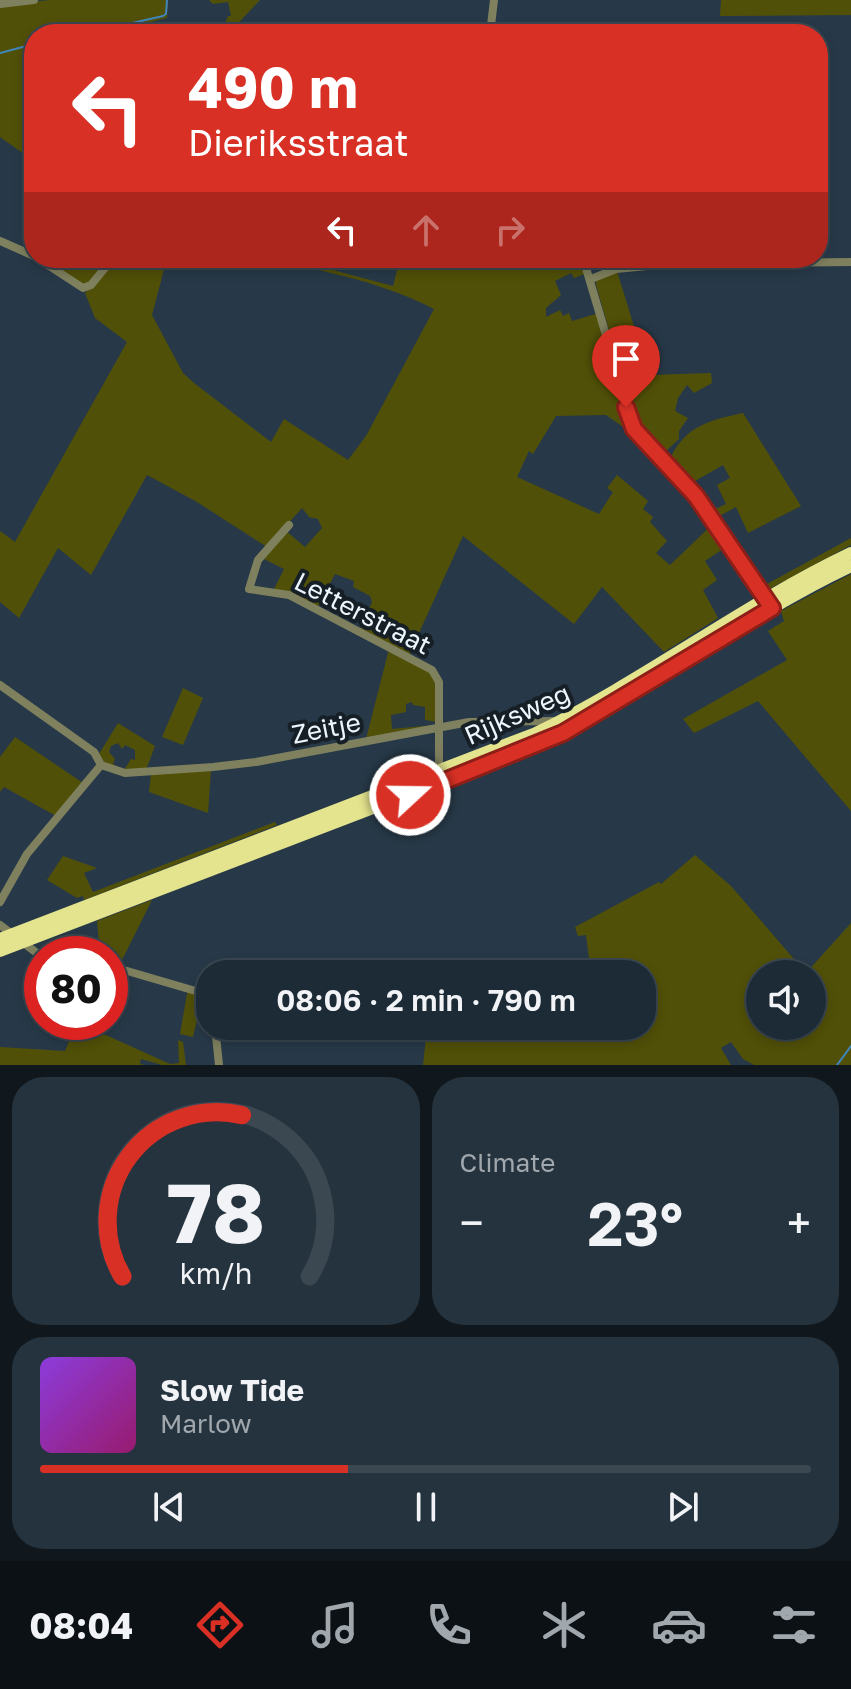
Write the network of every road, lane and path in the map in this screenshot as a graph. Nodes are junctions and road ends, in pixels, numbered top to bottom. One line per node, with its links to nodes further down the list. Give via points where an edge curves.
1 (34, 0): 3 (street)
2 (494, 0): 4 (street)
3 (0, 4)
4 (491, 24)
5 (0, 241): 6 (street)
6 (24, 252)
7 (828, 262): 8 (street)
8 (851, 262)
9 (53, 268): 10 (street, via 83,288)
10 (105, 268)
11 (587, 268): 13 (street)
12 (626, 268): 13 (street)
13 (591, 279): 17 (street, via 634,429 696,496)
14 (289, 525): 20 (street, Letterstraat, via 258,560 249,589 289,595 428,667 439,682)
15 (851, 553): 17 (highway, Rijksweg)
16 (851, 566): 17 (highway, Rijksweg)
17 (769, 603): 19 (highway, Rijksweg); 26 (highway, Rijksweg, via 616,703 540,744)
18 (0, 685): 21 (street, via 94,752)
19 (560, 722): 20 (street, Zeitje); 22 (highway, Rijksweg)
20 (438, 727): 21 (street, Zeitje, via 213,767 125,773); 22 (street, Letterstraat)
21 (101, 765): 23 (street, via 27,854)
22 (439, 772): 25 (highway, Rijksweg)
23 (0, 902)
24 (0, 925): 25 (street)
25 (6, 936): 27 (street)
26 (40, 936)
27 (24, 942): 28 (highway, Rijksweg)
28 (0, 951)
29 (128, 971): 30 (street)
30 (196, 990)
31 (216, 1040): 32 (street)
32 (219, 1065)

